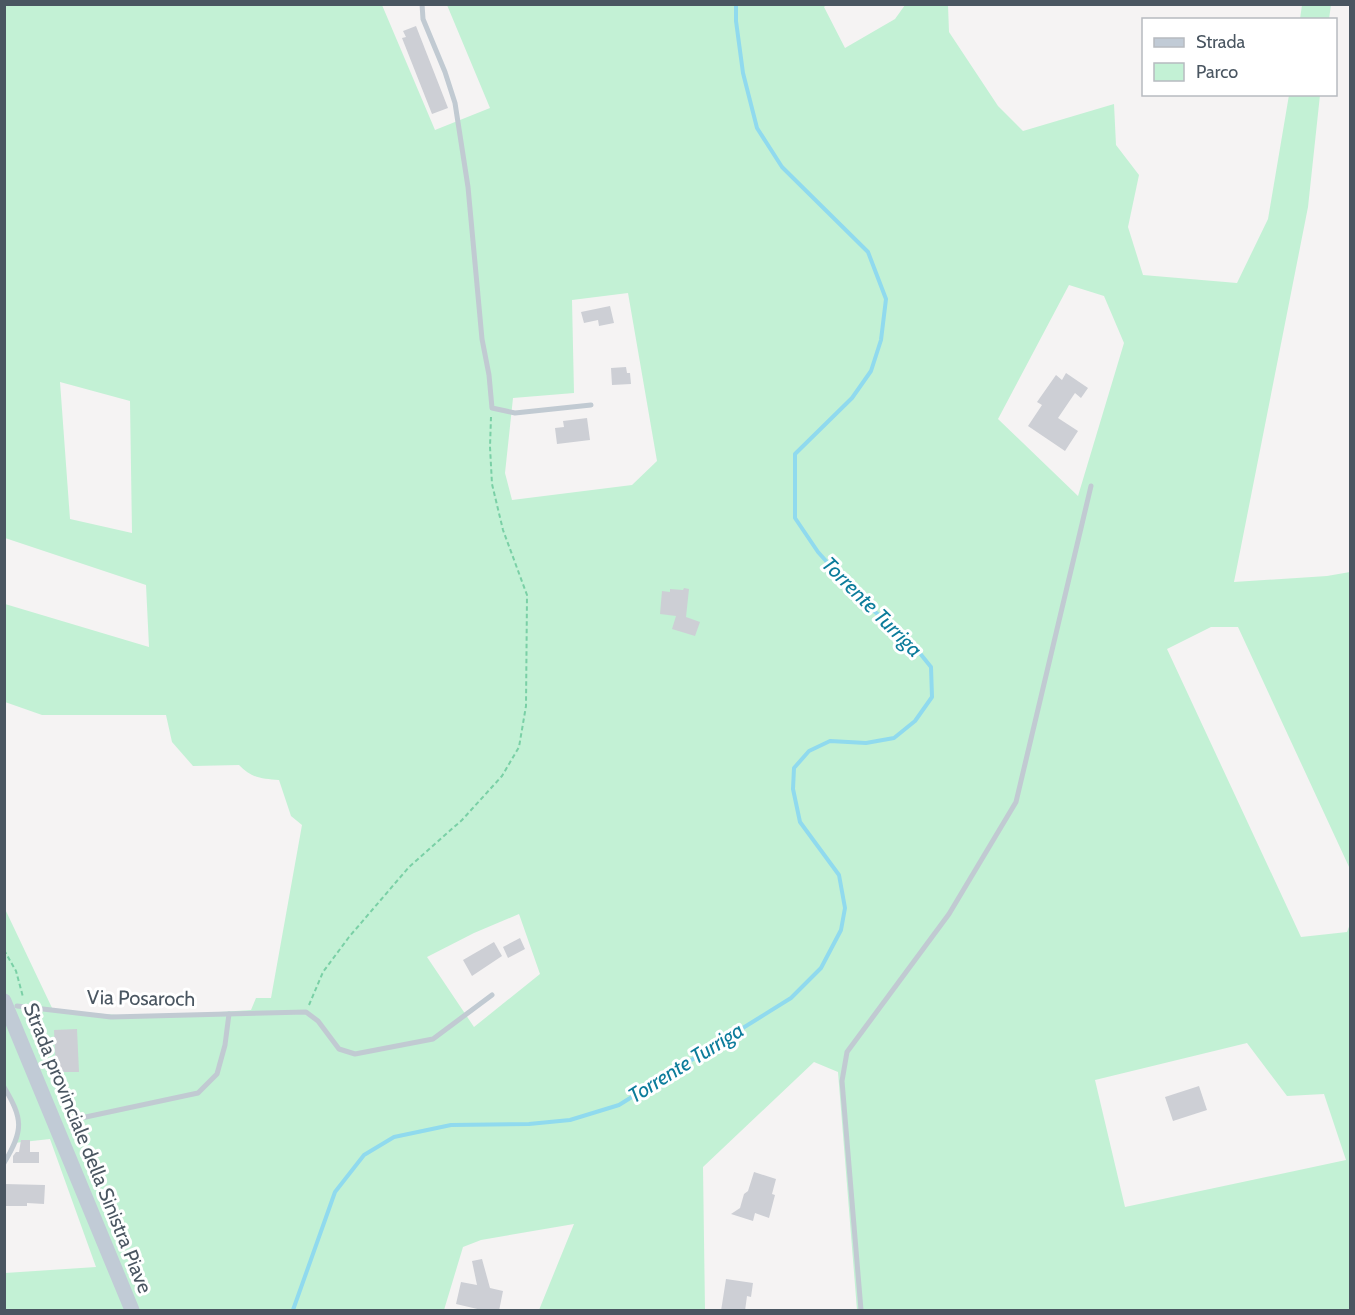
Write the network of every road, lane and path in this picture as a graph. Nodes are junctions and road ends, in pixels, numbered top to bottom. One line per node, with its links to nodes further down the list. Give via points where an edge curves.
1 (422, 4): 3 (lane, via 423,20 454,103 468,187)
2 (591, 405): 3 (lane, via 515,413)
3 (492, 408): 8 (path, via 492,484 503,530 527,595 526,706 519,747 502,776 462,820 409,867 349,937 323,972)
4 (1091, 486): 14 (lane, via 1016,802 949,914 847,1052 842,1081)
5 (4, 950): 7 (path, via 23,991)
6 (492, 995): 8 (lane, via 433,1039 355,1054 339,1049)
7 (15, 1005): 9 (lane, Via Posaroch, via 111,1017); 13 (main road, Strada provinciale della Sinistra Piave)
8 (306, 1012): 9 (lane, Via Posaroch)
9 (229, 1014): 11 (lane, via 217,1074 198,1093)
10 (4, 1087): 12 (lane, via 19,1115 18,1131)
11 (81, 1118)
12 (4, 1163)
13 (132, 1311)
14 (861, 1311)

